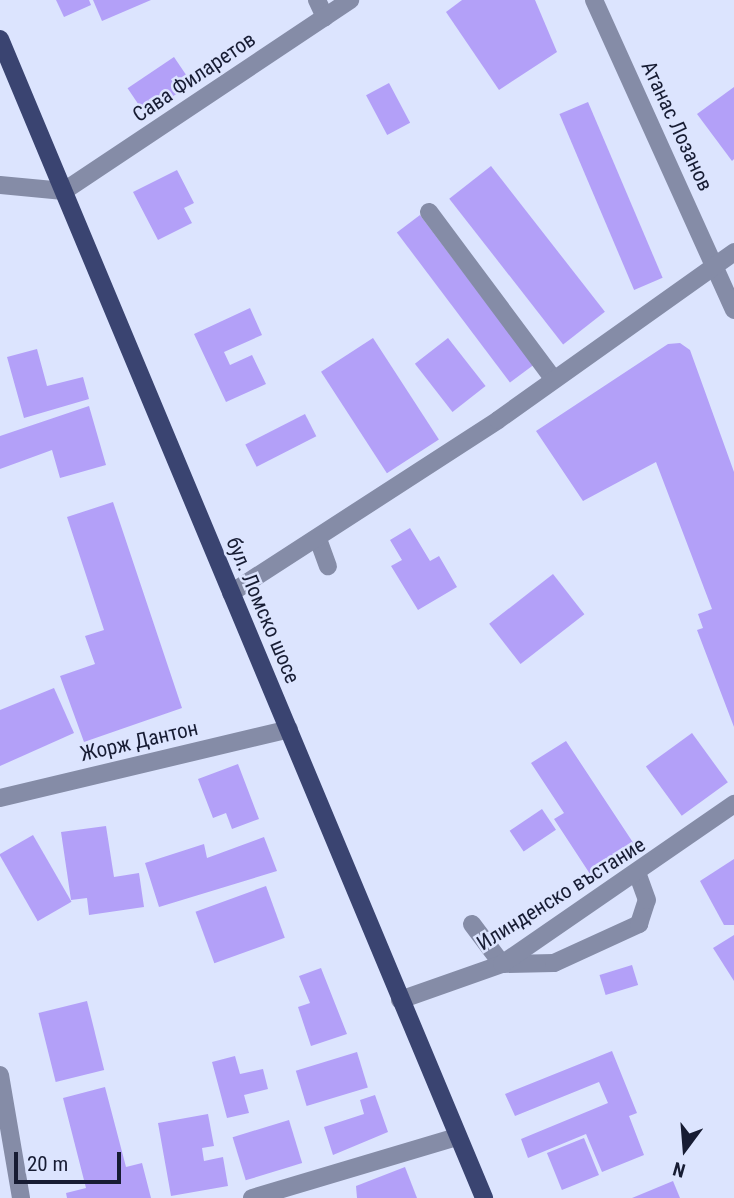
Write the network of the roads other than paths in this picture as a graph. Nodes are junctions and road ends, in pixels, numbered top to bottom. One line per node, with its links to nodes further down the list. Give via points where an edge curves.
1 (317, 0): 4 (street)
2 (350, 0): 4 (street, Сава Филаретов)
3 (594, 0): 10 (street, Атанас Лозанов)
4 (325, 17): 7 (street, Сава Филаретов)
5 (0, 40): 7 (main road, бул. Ломско шосе)
6 (0, 185): 7 (street)
7 (64, 191): 15 (main road, бул. Ломско шосе)
8 (429, 212): 12 (street)
9 (734, 252): 10 (street)
10 (716, 265): 11 (street, Атанас Лозанов); 12 (street)
11 (734, 310)
12 (554, 380): 13 (street)
13 (318, 539): 14 (street); 15 (street)
14 (328, 566)
15 (231, 593): 16 (main road, бул. Ломско шосе)
16 (289, 729): 17 (street, Жорж Дантон); 22 (main road, бул. Ломско шосе)
17 (0, 798)
18 (734, 804): 19 (street, Илинденско въстание)
19 (638, 875): 21 (street, Илинденско въстание); 21 (street, via 647,900 639,924 554,963)
20 (472, 925): 21 (street)
21 (502, 964): 22 (street, Илинденско въстание)
22 (400, 1000): 24 (main road, бул. Ломско шосе)
23 (0, 1075): 25 (street)
24 (457, 1137): 26 (street); 27 (main road, бул. Ломско шосе)
25 (21, 1198)
26 (252, 1198)
27 (484, 1198)

